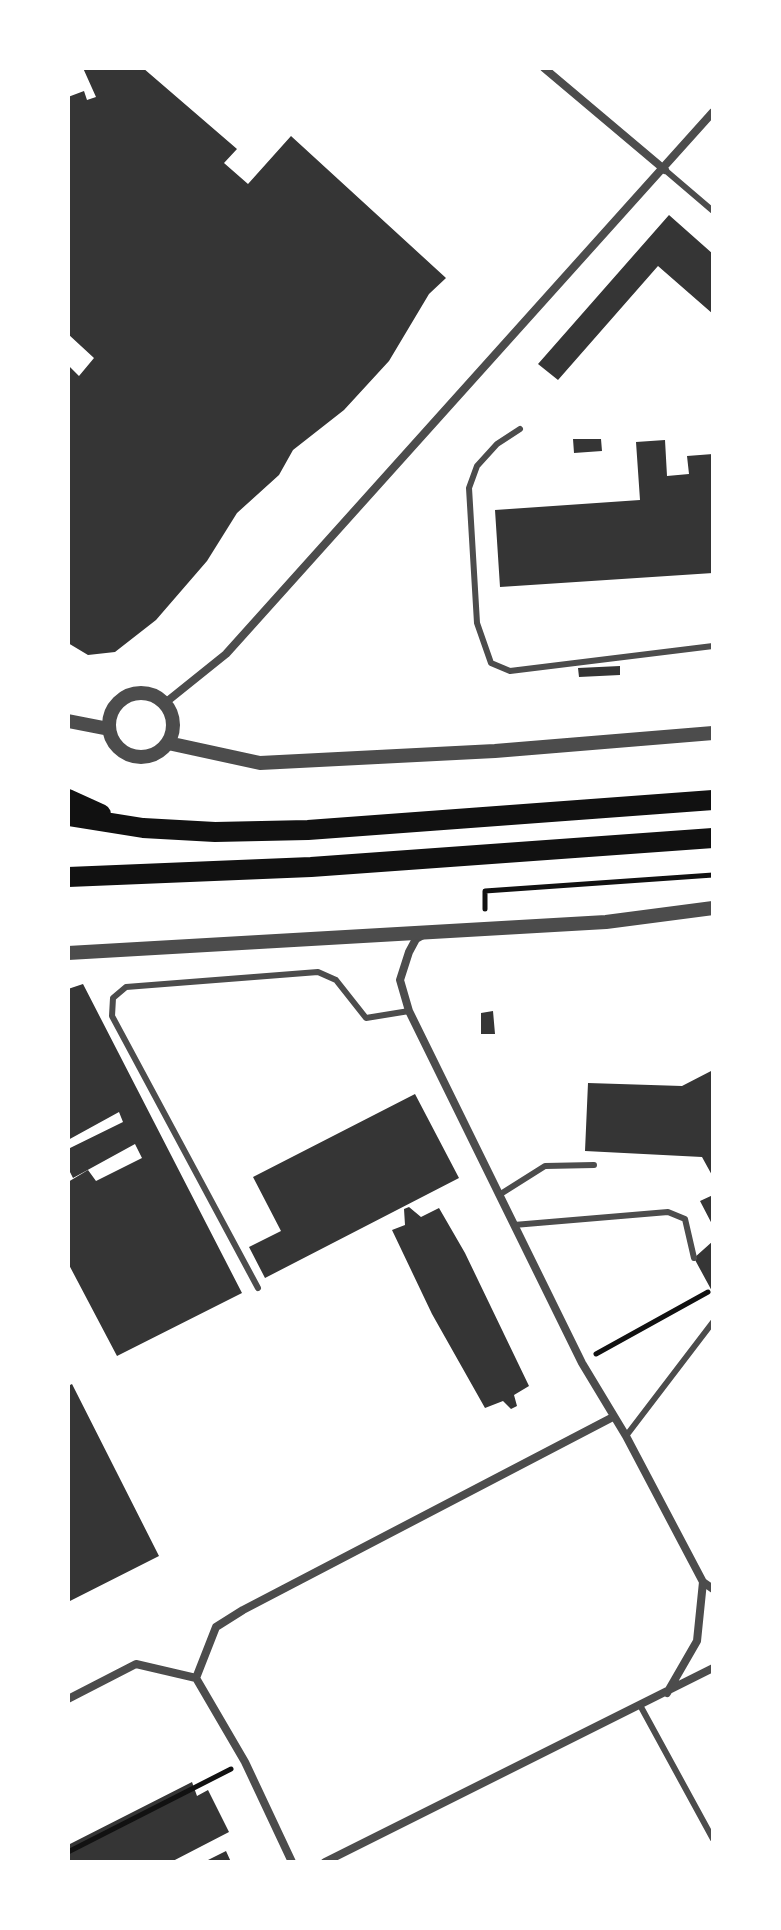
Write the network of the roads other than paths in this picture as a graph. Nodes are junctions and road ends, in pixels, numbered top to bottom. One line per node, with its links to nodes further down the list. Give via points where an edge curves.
1 (544, 68): 3 (street)
2 (713, 112): 3 (street)
3 (665, 170): 4 (lane); 7 (street, via 226,654)
4 (713, 211)
5 (520, 429): 6 (lane, via 477,466 469,488 477,623 491,663 510,671)
6 (713, 646)
7 (165, 703): 9 (street, via 148,693 128,695 113,709); 11 (street, via 174,723)
8 (68, 721): 9 (street)
9 (109, 729): 11 (street, via 119,749 129,754 150,755)
10 (713, 733): 11 (street, via 260,763)
11 (168, 743)
12 (68, 799): 15 (main road)
13 (713, 800): 15 (main road, via 308,830)
14 (68, 816): 15 (main road)
15 (143, 828)
16 (713, 838): 17 (main road)
17 (72, 878)
18 (713, 908): 19 (street, via 606,922)
19 (427, 933): 20 (street); 21 (street, via 416,939 400,980)
20 (68, 953)
21 (409, 1011): 23 (street); 26 (lane, via 366,1018 336,980 318,972 126,987 113,998 112,1016)
22 (594, 1165): 23 (lane, via 545,1166)
23 (499, 1195): 24 (street)
24 (514, 1225): 25 (lane, via 668,1212 685,1219); 28 (street)
25 (694, 1258)
26 (258, 1288)
27 (713, 1322): 29 (lane)
28 (613, 1417): 29 (street); 33 (street, via 243,1610 216,1627)
29 (626, 1436): 30 (street)
30 (703, 1582): 31 (street); 34 (street, via 697,1641)
31 (713, 1589)
32 (713, 1668): 34 (street)
33 (196, 1678): 35 (street, via 136,1664); 38 (street, via 245,1762)
34 (666, 1693): 36 (street)
35 (68, 1699)
36 (641, 1707): 37 (lane); 39 (street)
37 (713, 1839)
38 (292, 1862)
39 (325, 1862)

